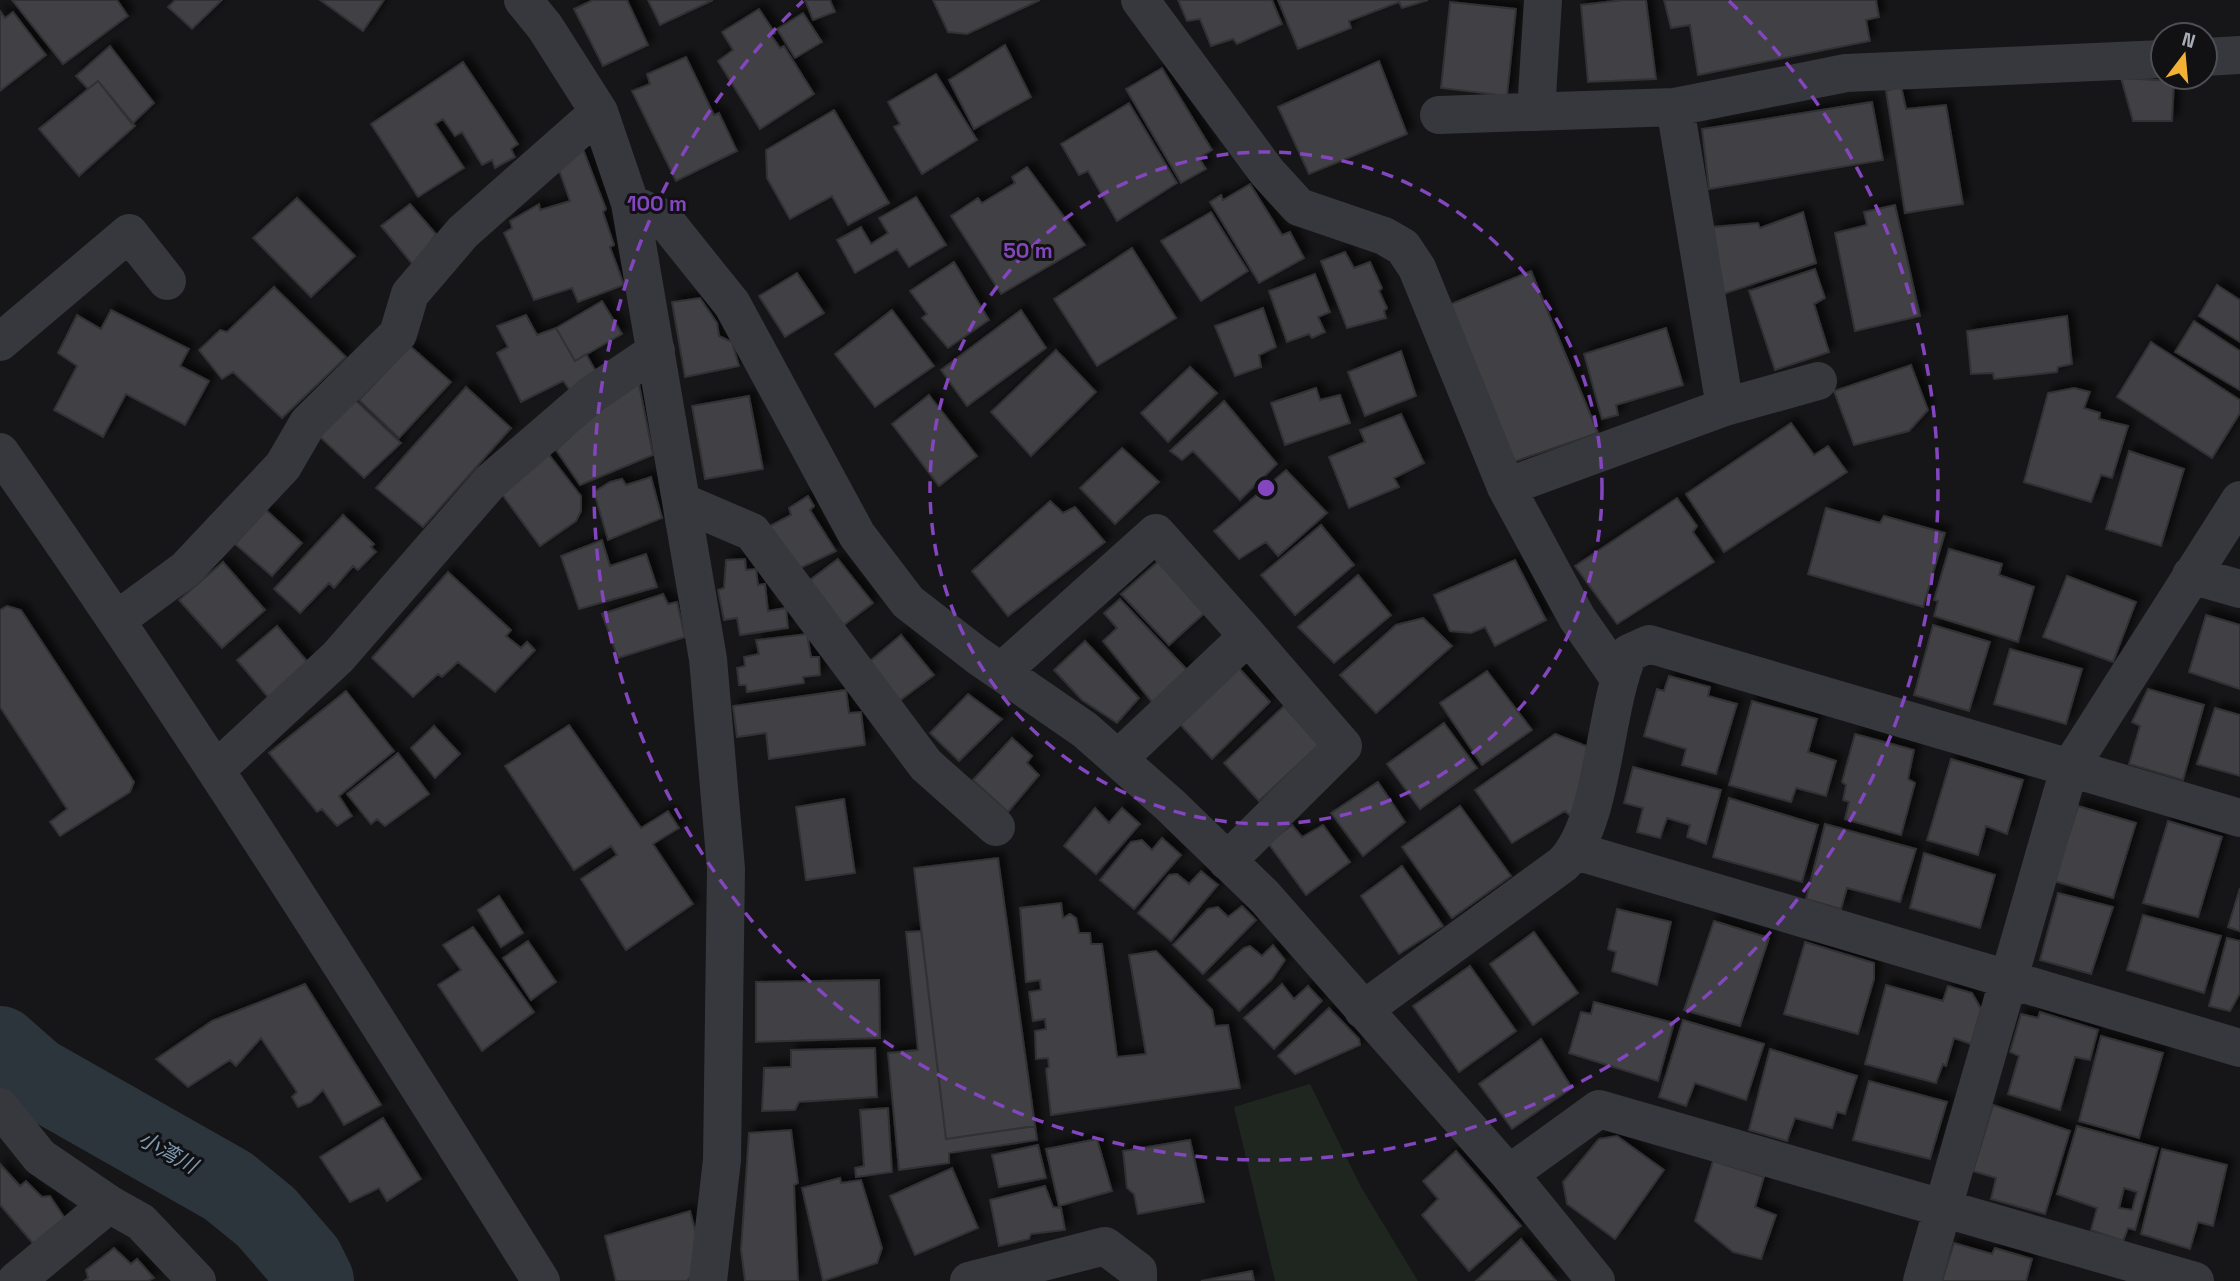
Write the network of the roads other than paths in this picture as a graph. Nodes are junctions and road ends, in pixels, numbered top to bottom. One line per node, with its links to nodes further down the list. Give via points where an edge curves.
1 (523, 0): 8 (street)
2 (1140, 0): 18 (street, via 1267,172 1300,207 1403,247 1418,268)
3 (1543, 0): 9 (street)
4 (2240, 55): 5 (street)
5 (2219, 56)
6 (2149, 60): 7 (street, via 1846,73)
7 (1675, 107): 9 (street); 16 (street)
8 (599, 112): 11 (street); 23 (street, via 463,232 410,294 398,334 308,423 282,466 186,569)
9 (1536, 112): 10 (street)
10 (1439, 115)
11 (630, 203): 14 (street); 25 (street, via 663,218 732,304 857,535 908,602)
12 (167, 281): 13 (street, via 129,233)
13 (0, 342)
14 (656, 351): 20 (street); 28 (street, via 591,395 490,482 338,657)
15 (1818, 381): 16 (street)
16 (1725, 407): 18 (street)
17 (0, 452): 23 (street)
18 (1506, 487): 26 (street, via 1577,618)
19 (2240, 500): 21 (street)
20 (682, 502): 31 (street, via 752,532 926,765); 44 (street, via 708,659 726,869 722,1160)
21 (2191, 575): 22 (street); 29 (street)
22 (2240, 589)
23 (118, 619): 28 (street)
24 (1248, 636): 25 (street, via 1156,533); 27 (street); 33 (street, via 1343,746)
25 (1001, 672): 27 (street, via 1085,730)
26 (1618, 677): 29 (street, via 1629,653 1649,644); 32 (street)
27 (1118, 759): 33 (street)
28 (217, 769): 43 (street)
29 (2069, 769): 30 (street); 34 (street)
30 (2240, 818)
31 (996, 827)
32 (1576, 851): 34 (street); 35 (street)
33 (1227, 861): 35 (street, via 1264,896)
34 (2006, 980): 36 (street); 40 (street)
35 (1363, 1010): 38 (street)
36 (2240, 1048)
37 (0, 1107): 39 (street, via 40,1157)
38 (1509, 1174): 40 (street, via 1599,1109); 47 (street)
39 (109, 1204): 41 (street); 42 (street, via 141,1222)
40 (1943, 1207): 48 (street); 49 (street)
41 (16, 1281)
42 (197, 1281)
43 (541, 1281)
44 (708, 1281)
45 (969, 1281): 46 (street, via 1105,1246 1138,1271)
46 (1138, 1281)
47 (1596, 1281)
48 (1922, 1281)
49 (2195, 1281)

